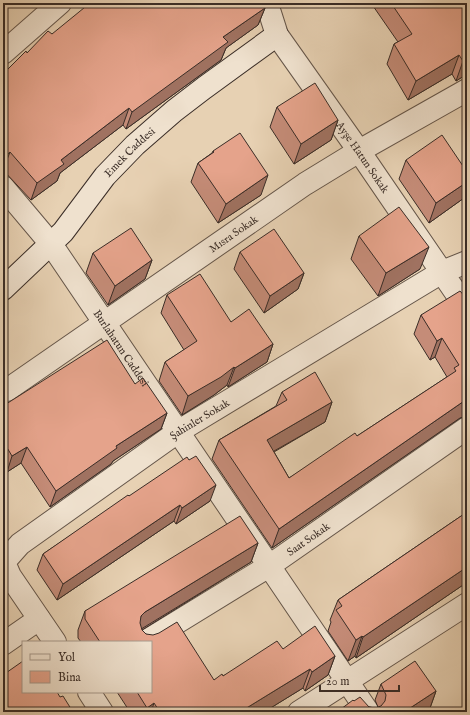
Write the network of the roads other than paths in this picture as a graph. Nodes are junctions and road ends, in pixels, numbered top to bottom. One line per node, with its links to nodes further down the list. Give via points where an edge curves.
1 (60, 3): 4 (street)
2 (264, 3): 3 (street, Ayşe Hatun Sokak)
3 (277, 35): 6 (street, Ayşe Hatun Sokak); 8 (street, Emek Caddesi, via 174,111 135,145 105,176)
4 (3, 53)
5 (467, 90): 6 (street, Mısra Sokak)
6 (359, 151): 10 (street, Ayşe Hatun Sokak); 13 (street, Mısra Sokak, via 304,184)
7 (3, 187): 8 (street, Burlahatun Caddesi)
8 (51, 244): 11 (street, Emek Caddesi); 13 (street, Burlahatun Caddesi)
9 (467, 262): 10 (street, Şahinler Sokak)
10 (442, 272): 12 (street, Ayşe Hatun Sokak); 16 (street, Şahinler Sokak)
11 (3, 289)
12 (467, 308)
13 (104, 322): 14 (street, Mısra Sokak); 16 (street, Burlahatun Caddesi)
14 (7, 390)
15 (467, 428): 17 (street, Saat Sokak)
16 (179, 431): 17 (street, Burlahatun Caddesi); 19 (street, Şahinler Sokak, via 20,544 4,562 10,576)
17 (269, 566): 21 (street, Saat Sokak); 23 (street, Burlahatun Caddesi)
18 (467, 604): 23 (street)
19 (40, 619): 20 (street); 22 (street)
20 (54, 641)
21 (147, 641)
22 (3, 644)
23 (347, 681): 26 (street); 27 (street, Burlahatun Caddesi)
24 (90, 693): 25 (street)
25 (102, 712)
26 (299, 712)
27 (368, 712)

